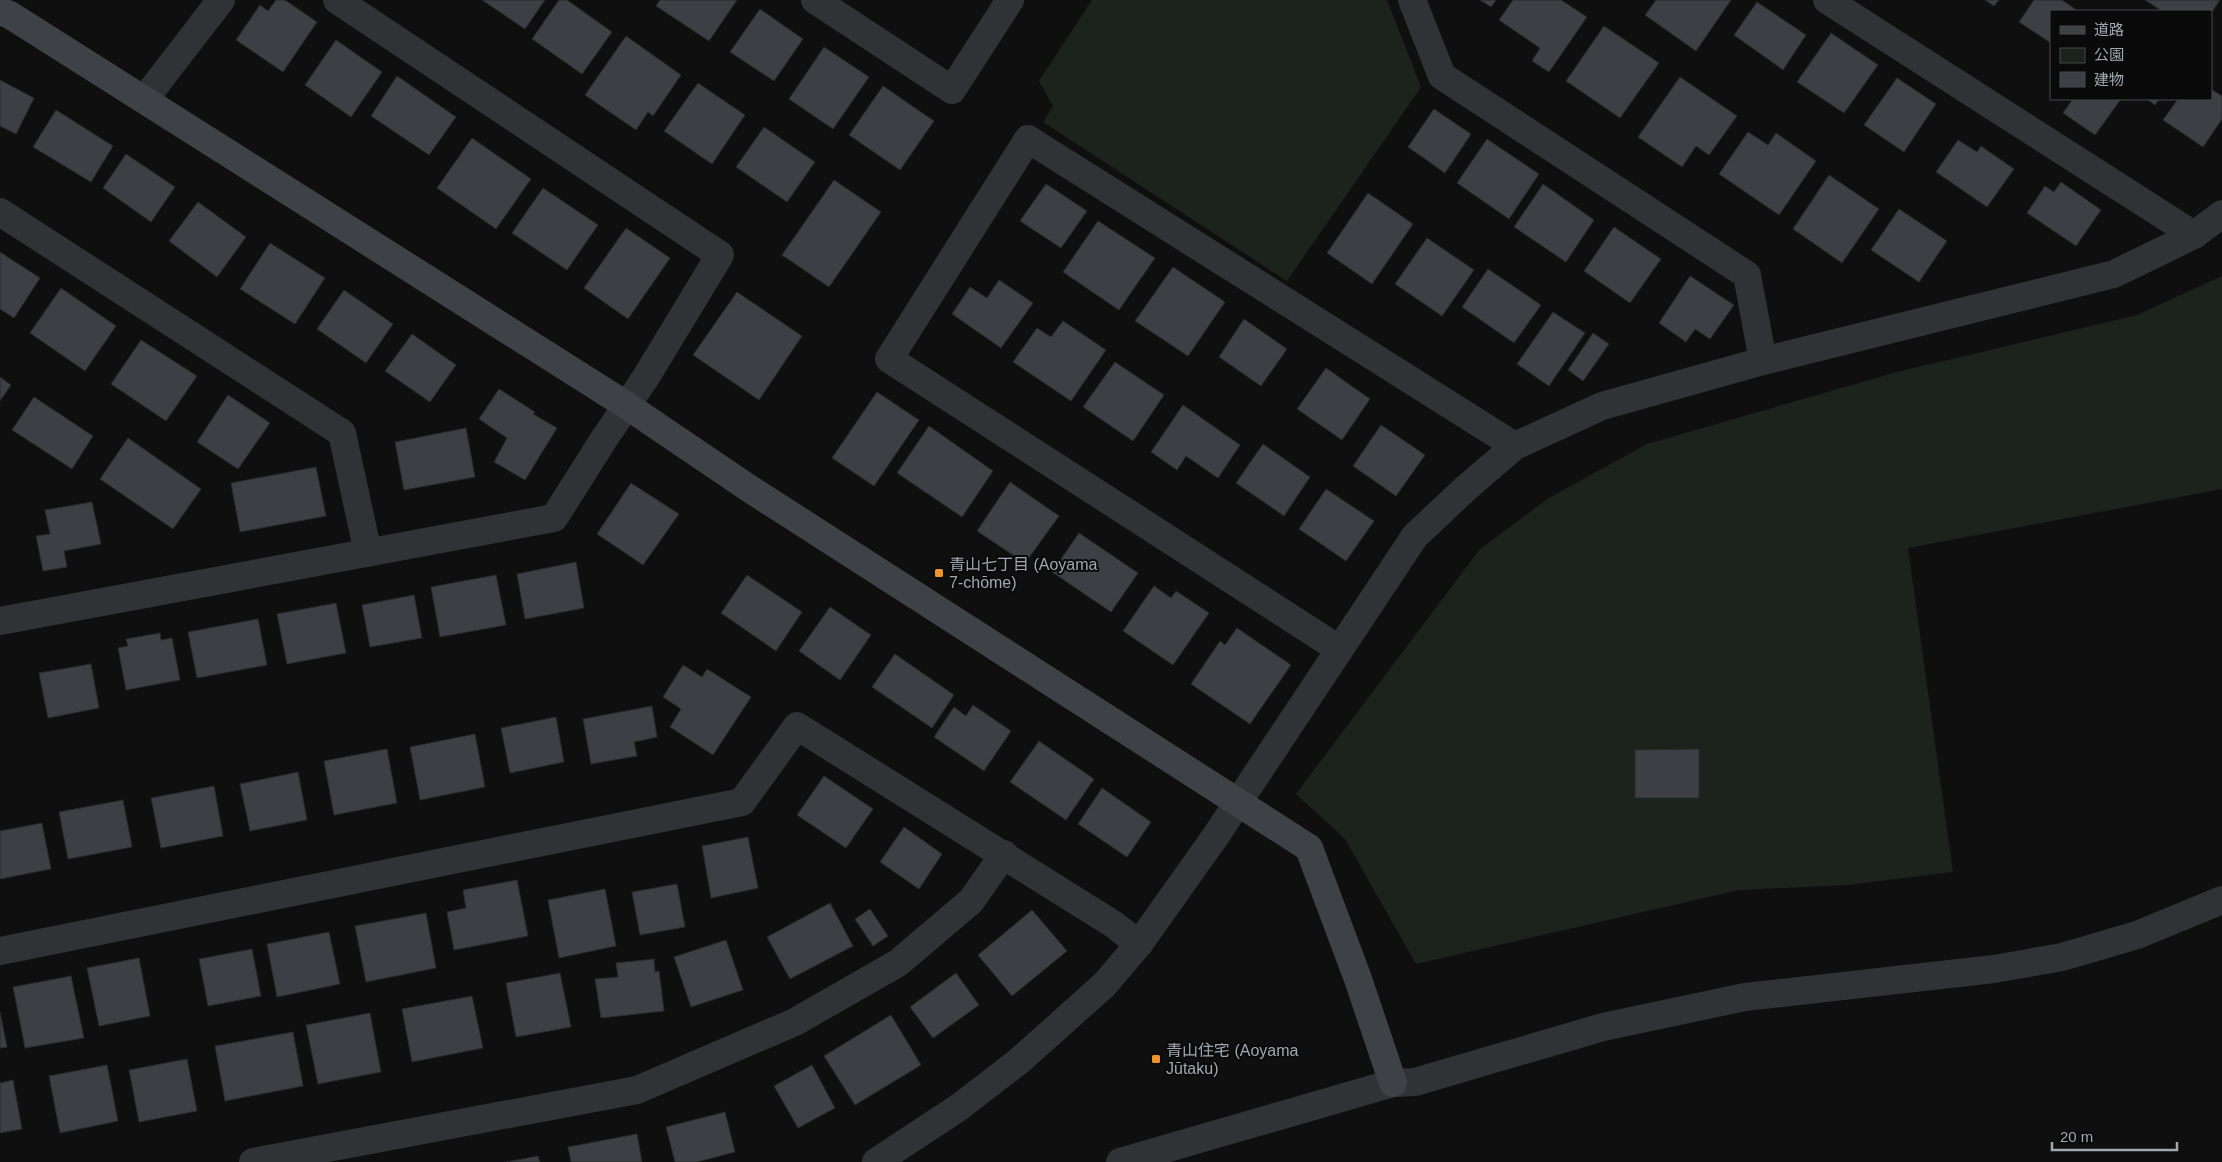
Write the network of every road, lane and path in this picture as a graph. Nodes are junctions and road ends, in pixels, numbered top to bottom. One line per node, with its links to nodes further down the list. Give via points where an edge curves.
1 (221, 0): 8 (street)
2 (337, 0): 13 (street, via 720,255)
3 (815, 0): 4 (street, via 952,90)
4 (1010, 0)
5 (1412, 0): 12 (street, via 1442,76 1746,275)
6 (1827, 0): 11 (street)
7 (0, 11): 8 (street)
8 (144, 100): 13 (street)
9 (0, 212): 15 (street, via 342,434)
10 (2222, 214): 11 (street)
11 (2194, 235): 12 (street, via 2114,274)
12 (1763, 361): 14 (street, via 1602,406)
13 (626, 405): 15 (street, via 554,518); 18 (street, via 758,494)
14 (1515, 446): 17 (street, via 1415,536); 17 (street, via 1028,139 890,359)
15 (368, 553): 16 (street)
16 (0, 621)
17 (1339, 649): 18 (street)
18 (1239, 802): 21 (street); 23 (street, via 1309,848)
19 (1004, 854): 21 (street, via 1114,924); 22 (street, via 797,726 742,802); 24 (street, via 971,901 898,963 795,1022 637,1090)
20 (2222, 900): 23 (street, via 2137,935 2062,957 1994,969 1745,997 1603,1027 1415,1082)
21 (1139, 944): 25 (street, via 1104,985 1019,1061 958,1108)
22 (0, 951)
23 (1393, 1083): 26 (street)
24 (254, 1162)
25 (876, 1162)
26 (1120, 1162)

